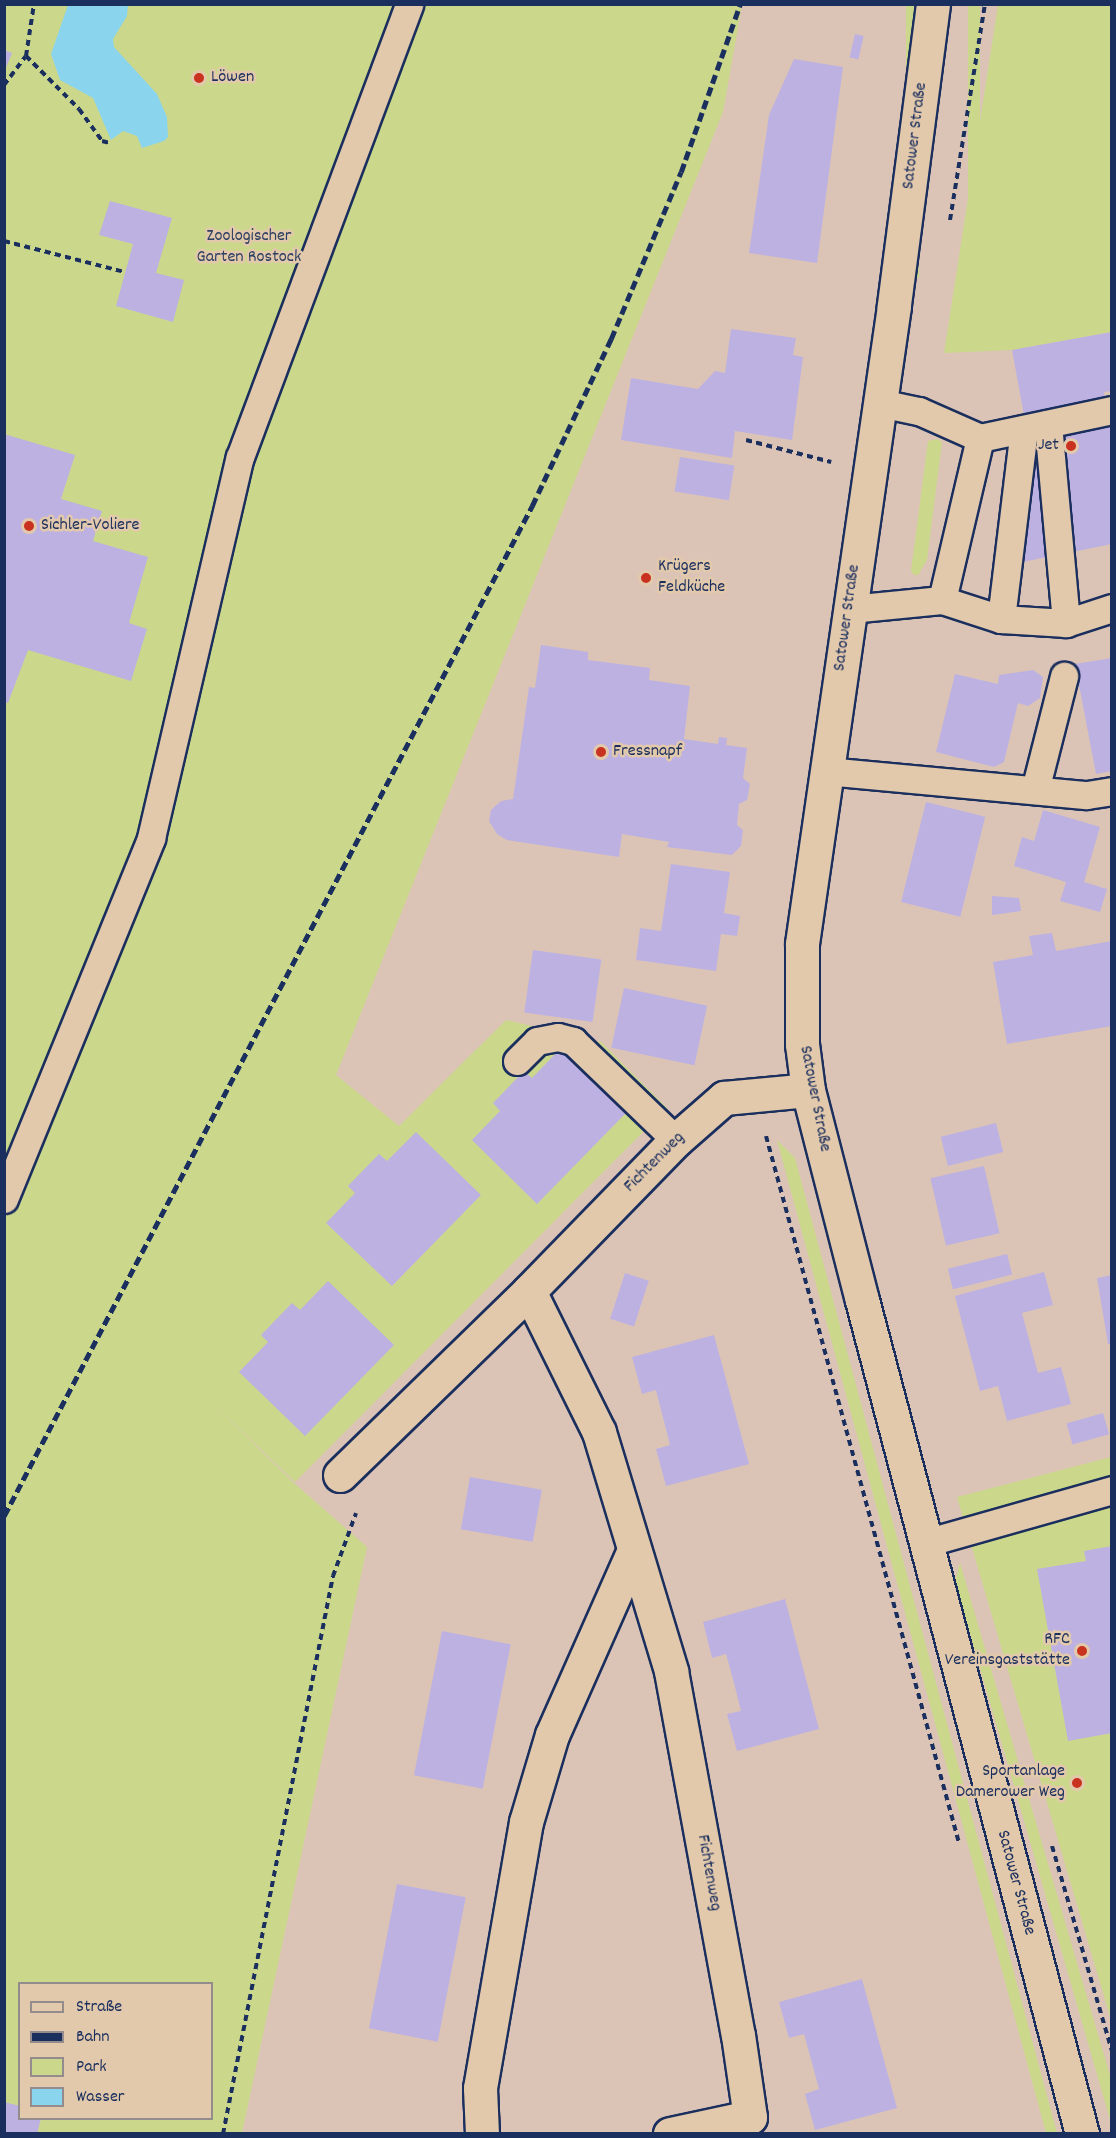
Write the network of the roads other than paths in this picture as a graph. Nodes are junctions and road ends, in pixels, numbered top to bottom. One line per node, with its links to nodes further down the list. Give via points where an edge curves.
1 (410, 4): 19 (lane, via 240,457 151,838)
2 (933, 4): 3 (main road, Satower Straße)
3 (880, 403): 6 (lane, via 919,411); 9 (main road, Satower Straße)
4 (1112, 410): 5 (lane)
5 (1036, 427): 6 (lane); 10 (lane); 11 (lane)
6 (980, 438): 7 (lane)
7 (942, 600): 9 (lane); 10 (lane)
8 (1112, 608): 11 (lane)
9 (849, 609): 13 (main road, Satower Straße)
10 (1001, 619): 11 (lane)
11 (1066, 623)
12 (1064, 676): 14 (lane)
13 (826, 771): 14 (lane); 17 (main road, Satower Straße, via 802,944 800,999)
14 (1035, 790): 15 (lane, via 1087,795)
15 (1112, 791)
16 (516, 1060): 18 (lane, via 537,1041 558,1037 573,1041)
17 (808, 1090): 18 (main road, Fichtenweg, via 724,1098); 23 (main road, Satower Straße)
18 (676, 1140): 20 (main road, Fichtenweg)
19 (4, 1199)
20 (529, 1291): 21 (main road, Fichtenweg); 24 (main road, Fichtenweg, via 600,1432)
21 (340, 1475)
22 (1112, 1490): 23 (lane)
23 (925, 1543): 27 (main road, Satower Straße)
24 (633, 1552): 25 (main road, via 552,1735 526,1822 480,2088); 26 (main road, Fichtenweg, via 670,1671 750,2117)
25 (482, 2133)
26 (670, 2133)
27 (1082, 2133)

